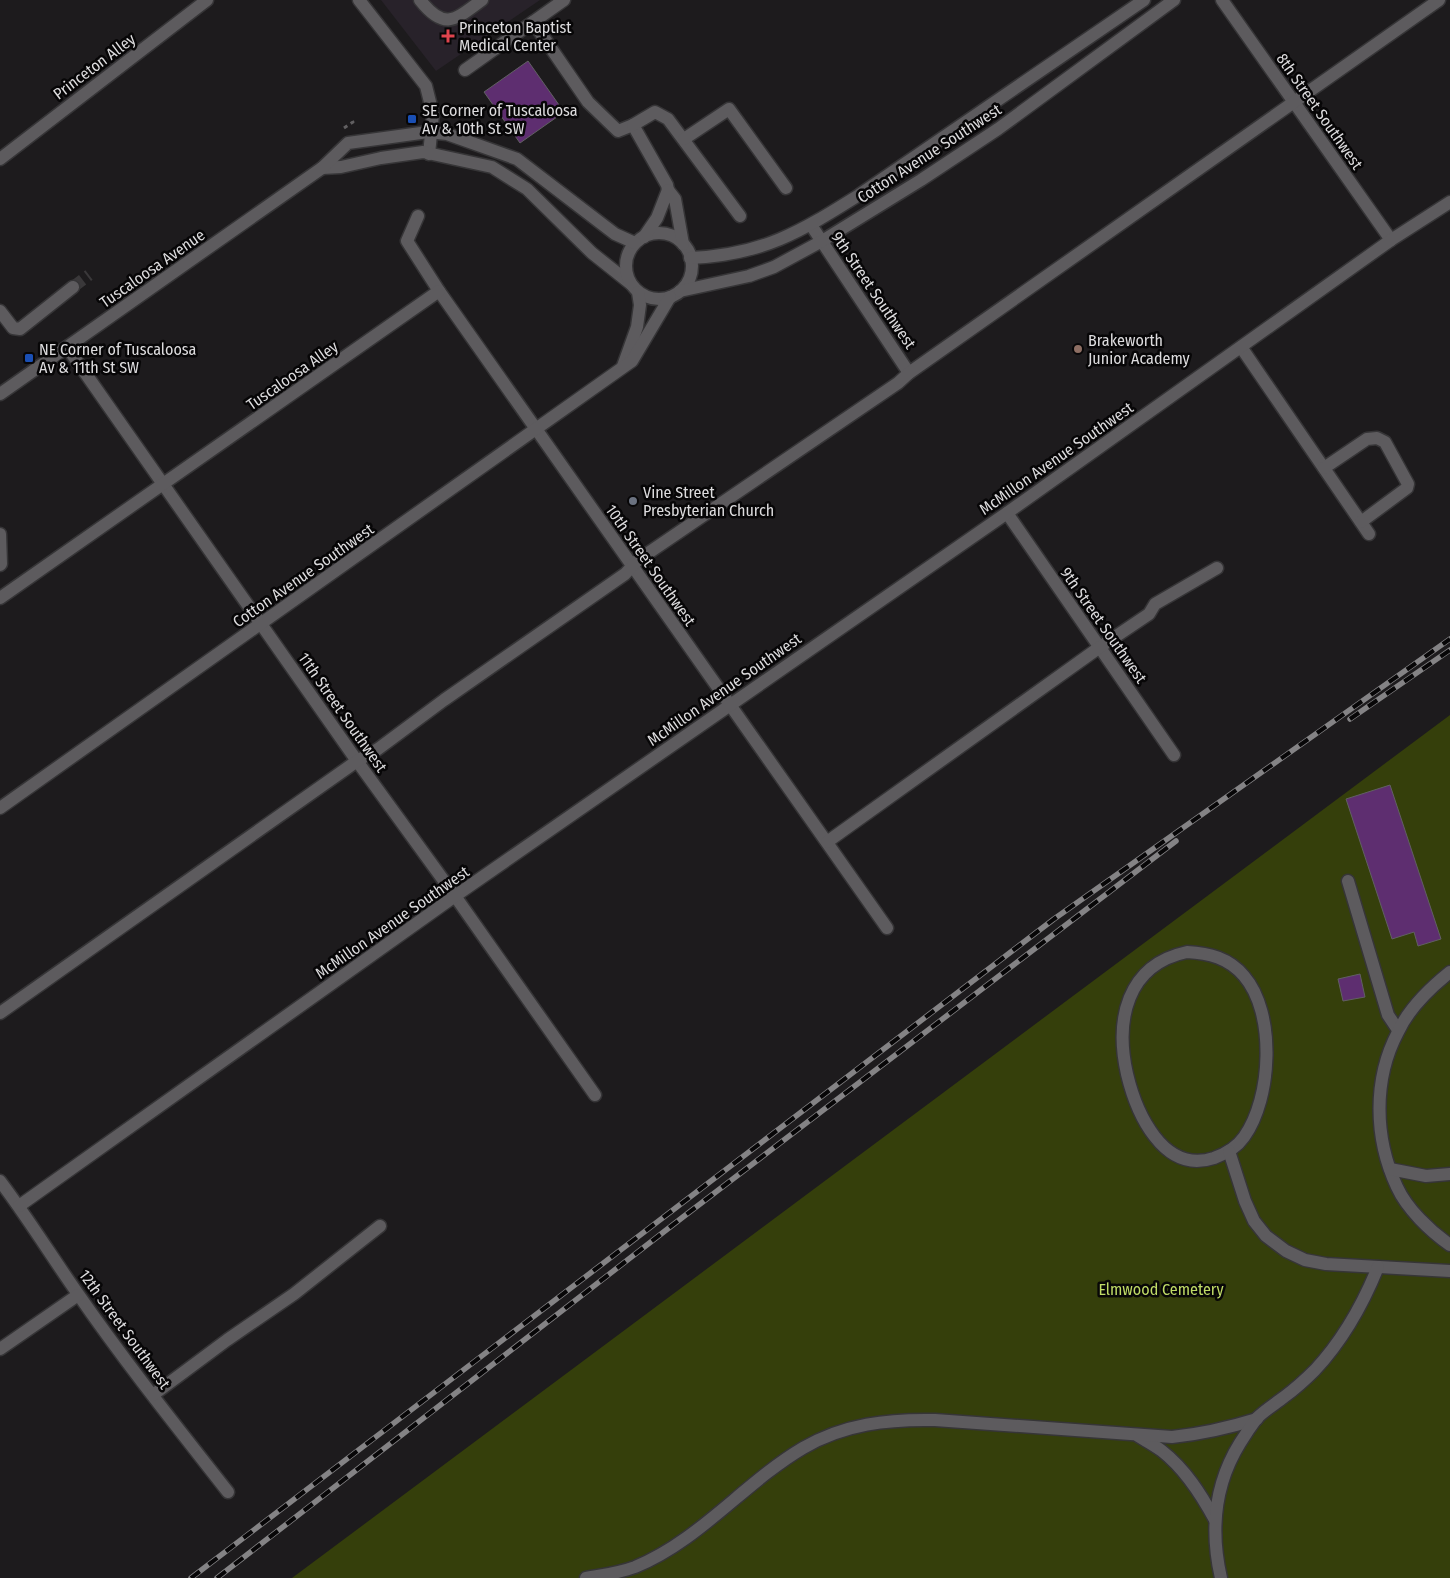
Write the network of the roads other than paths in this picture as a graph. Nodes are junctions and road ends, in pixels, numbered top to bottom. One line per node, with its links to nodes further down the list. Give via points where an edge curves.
1 (207, 0): 17 (street, Princeton Alley)
2 (359, 0): 14 (street, via 426,86 433,114)
3 (420, 0): 4 (street, via 440,18 456,19)
4 (482, 0)
5 (564, 0): 10 (street)
6 (1144, 0): 24 (street, Cotton Avenue Southwest)
7 (1174, 0): 27 (street, Cotton Avenue Southwest, via 998,129)
8 (1222, 0): 12 (street, 8th Street Southwest)
9 (1440, 0): 12 (street)
10 (533, 22): 11 (street); 13 (street, via 588,102 618,131)
11 (465, 70)
12 (1294, 103): 26 (street, 8th Street Southwest); 38 (street)
13 (633, 125): 15 (street, via 655,112 668,119); 20 (street)
14 (432, 132): 16 (street); 18 (street, Tuscaloosa Avenue, via 348,143); 25 (street, Tuscaloosa Avenue, via 448,134 517,159 615,234)
15 (684, 139): 19 (street, via 730,109); 23 (street)
16 (429, 154): 18 (street, via 423,152); 31 (street, via 492,167 526,189 592,253)
17 (0, 159)
18 (322, 168): 35 (street, Tuscaloosa Avenue)
19 (786, 188)
20 (668, 190): 25 (street, via 657,218); 28 (street, via 675,199)
21 (1448, 208): 26 (street, McMillon Avenue Southwest)
22 (418, 216): 32 (street, 10th Street Southwest, via 407,241)
23 (740, 216)
24 (811, 225): 27 (street, 9th Street Southwest); 29 (street, Cotton Avenue Southwest, via 752,250)
25 (639, 240): 28 (street, via 664,234); 31 (street, via 626,263 627,274)
26 (1392, 240): 36 (street, McMillon Avenue Southwest)
27 (822, 241): 33 (street, Cotton Avenue Southwest, via 774,267); 38 (street, 9th Street Southwest)
28 (683, 244): 29 (street)
29 (690, 258): 33 (street, via 691,274)
30 (73, 287): 34 (street, via 20,329 13,328)
31 (635, 288): 33 (street, via 648,297 659,299); 37 (street, via 640,305 637,327)
32 (439, 292): 40 (street, 10th Street Southwest); 42 (street, Tuscaloosa Alley)
33 (675, 294): 37 (street, Cotton Avenue Southwest, via 632,361)
34 (0, 311)
35 (67, 347): 39 (street, Tuscaloosa Avenue); 42 (street, 11th Street Southwest)
36 (1241, 347): 41 (street); 43 (street, McMillon Avenue Southwest)
37 (623, 366): 40 (street, Cotton Avenue Southwest)
38 (909, 373): 48 (street)
39 (0, 393)
40 (536, 430): 48 (street, 10th Street Southwest); 51 (street, Cotton Avenue Southwest)
41 (1324, 468): 44 (street); 44 (street, via 1367,439 1377,438 1385,442 1408,484 1407,488)
42 (163, 484): 50 (street, Tuscaloosa Alley); 51 (street, 11th Street Southwest)
43 (1007, 513): 52 (street, 9th Street Southwest); 53 (street, McMillon Avenue Southwest)
44 (1361, 522): 46 (street)
45 (0, 534): 47 (street)
46 (1369, 534)
47 (0, 565)
48 (632, 567): 53 (street, 10th Street Southwest); 55 (street, via 378,750)
49 (1217, 568): 52 (street, via 1155,604 1150,614)
50 (0, 598)
51 (262, 624): 55 (street, 11th Street Southwest); 56 (street, Cotton Avenue Southwest)
52 (1100, 647): 54 (street, 9th Street Southwest); 57 (street)
53 (730, 705): 57 (street, 10th Street Southwest); 59 (street, McMillon Avenue Southwest)
54 (1174, 755)
55 (357, 761): 59 (street, 11th Street Southwest); 62 (street)
56 (0, 808)
57 (828, 842): 60 (street, 10th Street Southwest)
58 (1348, 882): 63 (street, via 1388,1015)
59 (456, 896): 64 (street, 11th Street Southwest); 69 (street, McMillon Avenue Southwest)
60 (887, 928)
61 (1450, 972): 63 (street, via 1424,995)
62 (0, 1012)
63 (1398, 1030): 66 (street, via 1384,1069 1379,1102 1380,1132)
64 (595, 1095)
65 (1228, 1151): 65 (street, via 1243,1139 1249,1129 1263,1089 1267,1045 1258,999 1244,975 1224,960 1200,953 1173,955 1151,967 1129,997 1124,1037 1130,1088 1146,1124 1165,1148 1186,1159 1198,1160); 72 (street, via 1245,1201 1254,1221 1266,1236 1305,1260)
66 (1390, 1169): 67 (street, via 1426,1176); 71 (street, via 1406,1201)
67 (1450, 1174)
68 (0, 1181): 69 (street, 12th Street Southwest)
69 (19, 1206): 74 (street, 12th Street Southwest)
70 (380, 1226): 76 (street, via 294,1294)
71 (1450, 1246)
72 (1378, 1267): 73 (street); 77 (street, via 1355,1316 1316,1369)
73 (1450, 1271)
74 (78, 1295): 75 (street); 76 (street, 12th Street Southwest)
75 (0, 1349)
76 (153, 1395): 79 (street, 12th Street Southwest)
77 (1257, 1419): 78 (street, via 1196,1435); 80 (street, via 1226,1470)
78 (1136, 1434): 80 (street, via 1179,1466); 81 (street, via 902,1419 852,1428 823,1438 780,1463 682,1540)
79 (228, 1492)
80 (1215, 1520): 83 (street)
81 (632, 1573): 82 (street)
82 (586, 1578)
83 (1221, 1578)

